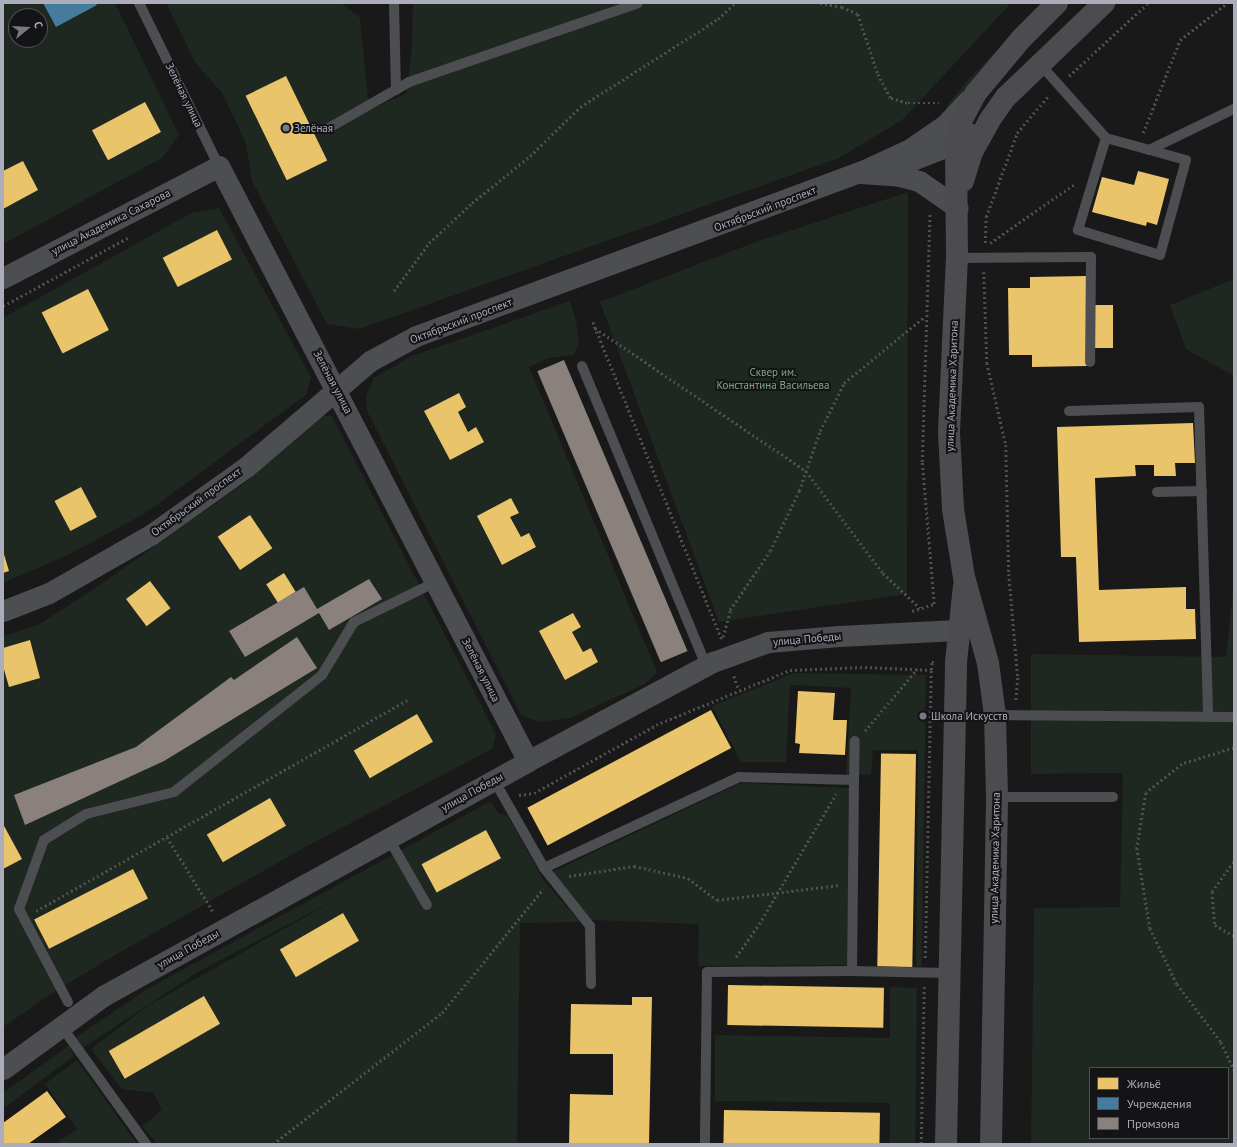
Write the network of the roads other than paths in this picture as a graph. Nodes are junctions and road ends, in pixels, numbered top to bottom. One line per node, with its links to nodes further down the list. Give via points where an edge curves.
1 (139, 3): 15 (lane, Зелёная улица)
2 (394, 3): 7 (lane)
3 (638, 3): 7 (lane, via 409,82)
4 (1057, 3): 8 (main road, улица Академика Харитона, via 1021,39)
5 (1104, 3): 6 (main road, улица Академика Харитона)
6 (1040, 64): 10 (main road, улица Академика Харитона, via 1006,97); 12 (lane)
7 (396, 90): 11 (lane)
8 (976, 92): 13 (main road, улица Академика Харитона, via 961,121); 16 (street, Октябрьский проспект, via 939,129 910,149)
9 (1234, 109): 14 (lane)
10 (989, 121): 13 (street, Октябрьский проспект); 17 (main road, улица Академика Харитона, via 971,154)
11 (327, 129)
12 (1106, 138): 14 (lane); 14 (lane, via 1078,230 1160,255 1186,160)
13 (956, 143): 16 (street, Октябрьский проспект, via 886,169); 17 (main road, улица Академика Харитона)
14 (1149, 150)
15 (219, 166): 19 (street, улица Академика Сахарова); 22 (street, Зелёная улица)
16 (860, 172): 17 (street, Октябрьский проспект, via 900,176 919,181); 22 (street, Октябрьский проспект, via 416,336 370,361)
17 (958, 202): 18 (main road, улица Академика Харитона)
18 (957, 258): 20 (lane, via 1091,257); 26 (main road, улица Академика Харитона, via 948,432 952,509)
19 (3, 278)
20 (1090, 362)
21 (582, 366): 31 (lane)
22 (337, 390): 27 (street, Зелёная улица); 28 (street, Октябрьский проспект, via 246,467 152,534 49,593)
23 (1069, 411): 24 (lane, via 1199,407)
24 (1202, 491): 25 (lane); 33 (lane)
25 (1157, 492)
26 (964, 576): 29 (main road, улица Академика Харитона); 30 (main road, улица Академика Харитона)
27 (436, 582): 36 (street, Зелёная улица); 47 (lane, via 354,622 322,675 174,792 86,814 44,840 19,909)
28 (3, 611)
29 (980, 628): 30 (main road, улица Победы); 32 (main road, улица Академика Харитона, via 988,663)
30 (957, 630): 31 (street, улица Победы, via 768,642); 45 (main road, улица Академика Харитона)
31 (706, 666): 36 (street, улица Победы)
32 (1005, 714): 33 (lane); 39 (main road, улица Академика Харитона)
33 (1208, 716): 34 (lane)
34 (1234, 717)
35 (855, 741): 37 (lane)
36 (528, 761): 38 (street, улица Победы)
37 (849, 780): 42 (lane, via 739,777); 44 (lane, via 853,884)
38 (499, 788): 41 (street, улица Победы); 42 (lane)
39 (997, 797): 40 (lane); 53 (main road, улица Академика Харитона)
40 (1113, 797)
41 (389, 838): 43 (lane); 48 (street, улица Победы, via 103,996)
42 (544, 868): 46 (lane, via 590,926)
43 (427, 905)
44 (852, 971): 45 (lane); 51 (lane, via 707,972)
45 (948, 973): 52 (main road, улица Академика Харитона)
46 (590, 984)
47 (68, 1002)
48 (62, 1027): 49 (street, улица Победы); 50 (lane)
49 (3, 1070)
50 (146, 1144)
51 (705, 1144)
52 (946, 1144)
53 (991, 1144)

